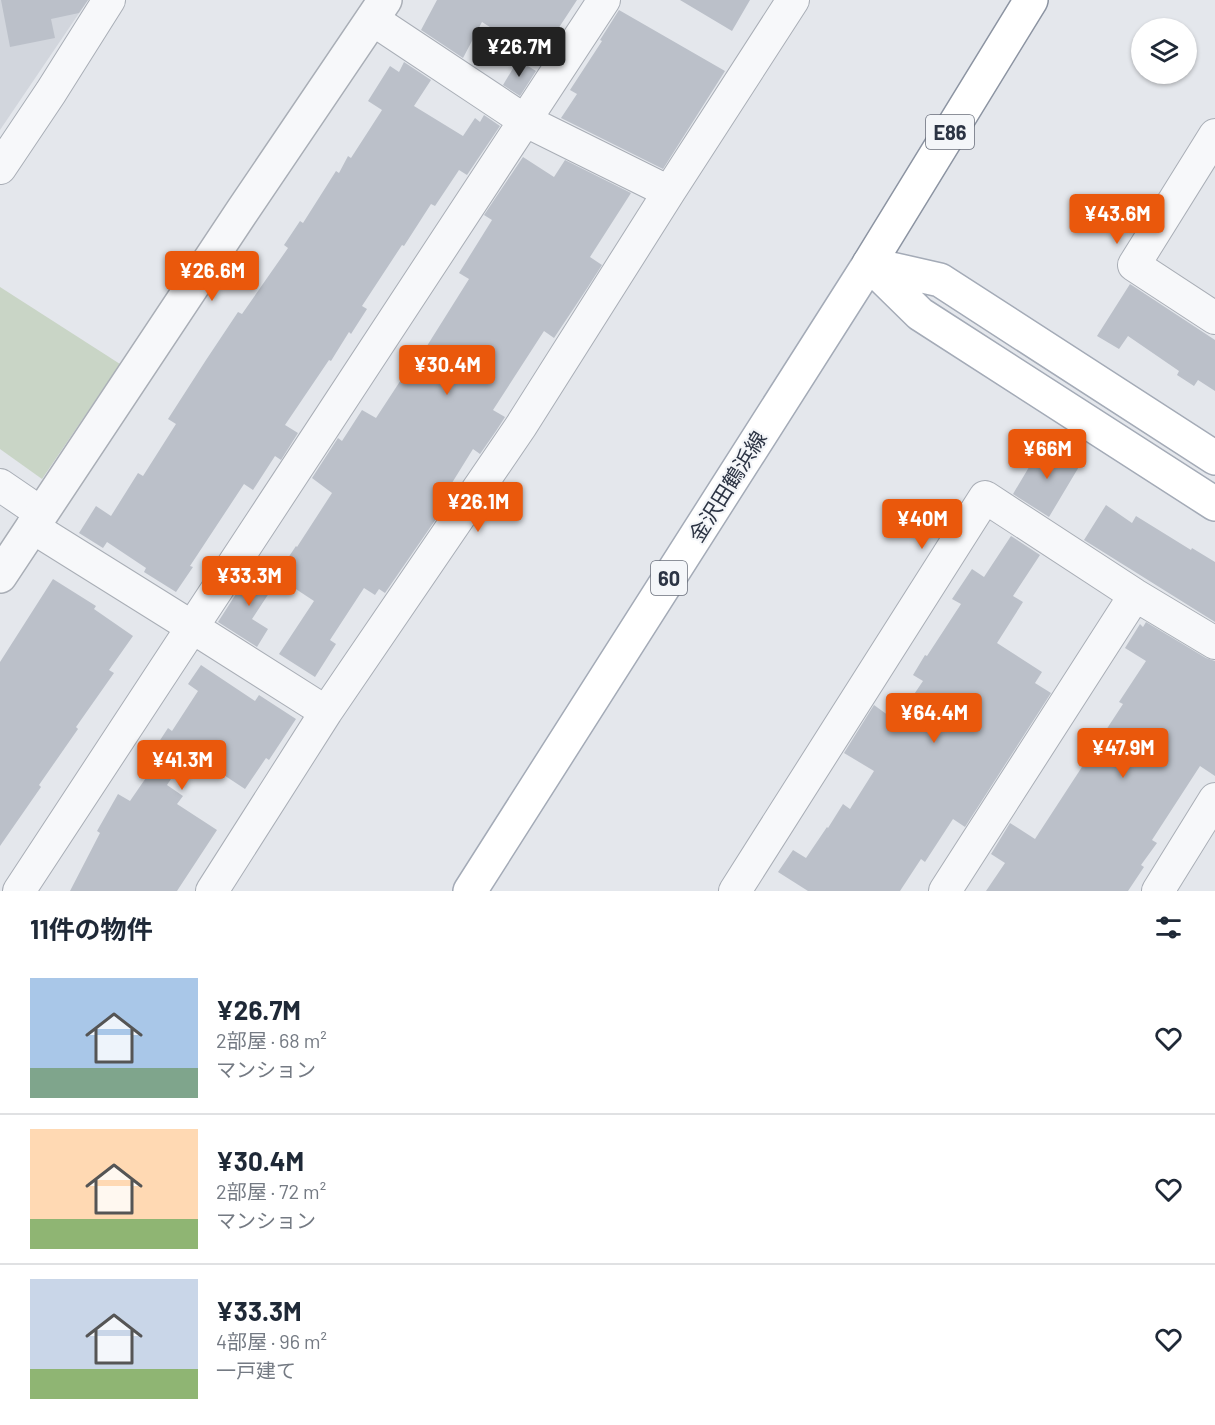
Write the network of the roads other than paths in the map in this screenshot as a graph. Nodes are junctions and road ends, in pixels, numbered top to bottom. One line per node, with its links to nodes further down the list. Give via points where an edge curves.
1 (109, 0): 8 (street)
2 (604, 0): 6 (street)
3 (793, 0): 9 (street)
4 (1031, 0): 10 (main road, E86)
5 (378, 9): 6 (street); 15 (street)
6 (524, 120): 9 (street); 18 (street)
7 (1215, 135): 11 (street, via 1134,265)
8 (0, 168)
9 (669, 192): 20 (street, via 520,426)
10 (869, 264): 12 (main road, via 940,280); 14 (main road, via 920,314); 24 (main road, 金沢田鶴浜線 / 60)
11 (1215, 318)
12 (1215, 458)
13 (0, 485): 15 (street)
14 (1215, 504)
15 (37, 520): 16 (street); 18 (street)
16 (0, 576)
17 (1135, 595): 19 (street); 25 (street, via 985,497); 26 (street)
18 (192, 627): 20 (street); 22 (street)
19 (1215, 643)
20 (326, 712): 23 (street)
21 (1215, 799): 27 (street)
22 (19, 891)
23 (212, 891)
24 (470, 891)
25 (735, 891)
26 (945, 891)
27 (1158, 891)

